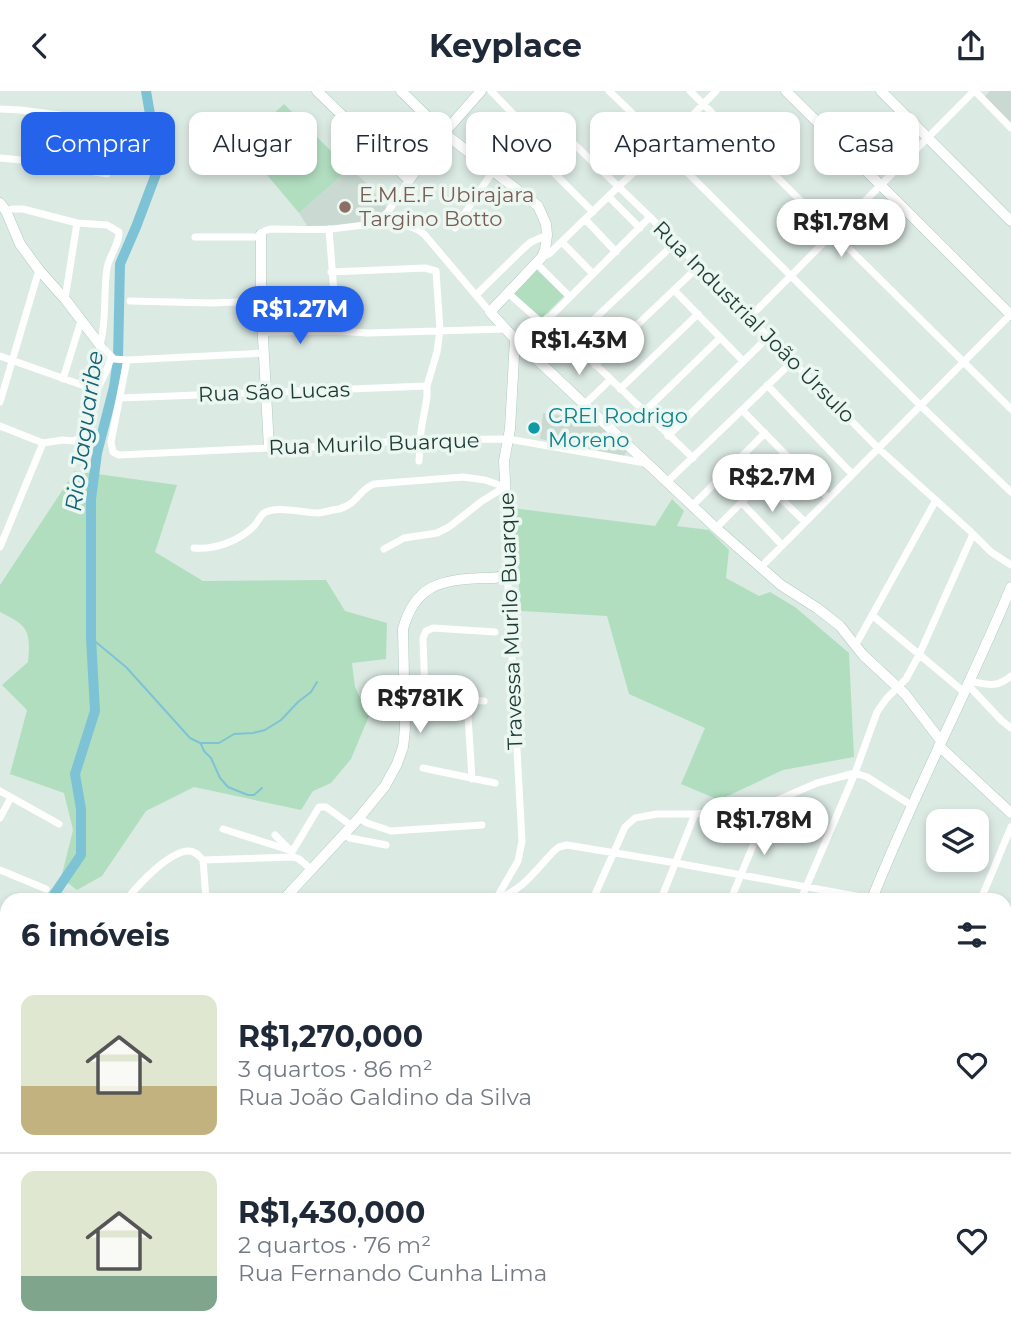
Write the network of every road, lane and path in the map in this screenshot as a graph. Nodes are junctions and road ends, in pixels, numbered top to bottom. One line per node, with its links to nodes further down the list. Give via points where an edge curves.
1 (317, 91): 30 (street)
2 (401, 91): 14 (street)
3 (481, 91): 17 (street)
4 (491, 91): 31 (street, Rua Industrial João Úrsulo, via 522,123 565,137)
5 (609, 91): 15 (street)
6 (690, 91): 11 (street)
7 (716, 91): 11 (street)
8 (786, 91): 32 (street)
9 (881, 91): 19 (street)
10 (974, 91): 18 (street); 19 (street)
11 (703, 104): 16 (street); 44 (street)
12 (0, 109): 13 (street)
13 (36, 112)
14 (422, 112)
15 (631, 112)
16 (696, 112)
17 (452, 125)
18 (1011, 128)
19 (927, 137): 32 (street); 38 (street)
20 (452, 140): 21 (street)
21 (466, 151)
22 (0, 158): 23 (street)
23 (21, 160)
24 (413, 175): 30 (street)
25 (490, 175): 41 (street)
26 (498, 175): 45 (street, via 538,206)
27 (556, 175): 35 (street)
28 (631, 175): 31 (street)
29 (689, 175): 56 (street)
30 (409, 180): 40 (street, via 387,213)
31 (619, 186): 33 (street); 36 (street, Rua Industrial João Úrsulo)
32 (882, 186): 44 (street); 66 (street)
33 (609, 197): 35 (street); 42 (street)
34 (2, 208): 39 (street); 53 (street)
35 (593, 212): 37 (street)
36 (650, 217): 42 (street); 49 (street, Rua Industrial João Úrsulo)
37 (585, 219): 48 (street); 50 (street)
38 (1011, 221)
39 (77, 223): 61 (street); 78 (street, via 107,225 120,234 107,269)
40 (369, 224): 43 (street); 59 (street, via 406,226 421,232)
41 (455, 228)
42 (640, 228): 50 (street)
43 (329, 229): 46 (street, via 270,229); 54 (street)
44 (834, 232): 56 (street); 86 (street)
45 (547, 235): 51 (street); 59 (street, via 524,248)
46 (261, 236): 47 (street); 63 (street)
47 (195, 237)
48 (562, 242): 51 (street); 55 (street)
49 (675, 243): 52 (street, Rua Industrial João Úrsulo); 76 (street)
50 (616, 252): 55 (street)
51 (539, 260): 58 (street); 60 (street)
52 (698, 267): 57 (street); 67 (street, Rua Industrial João Úrsulo)
53 (39, 270): 61 (street); 83 (street)
54 (331, 272): 71 (street, via 434,270); 72 (street)
55 (593, 274): 60 (street)
56 (791, 276): 67 (street); 98 (street)
57 (674, 290): 65 (street); 87 (street)
58 (508, 293): 64 (street); 69 (street)
59 (476, 295): 64 (street)
60 (570, 297): 69 (street)
61 (65, 299): 68 (street)
62 (130, 300): 63 (street)
63 (261, 301): 73 (street)
64 (490, 312): 70 (street)
65 (698, 314): 75 (street); 92 (street)
66 (1011, 315): 86 (street)
67 (749, 319): 74 (street, Rua Industrial João Úrsulo)
68 (81, 321): 78 (street); 88 (street)
69 (545, 321): 76 (street); 77 (street)
70 (505, 329): 71 (street); 77 (street)
71 (440, 330): 72 (street); 90 (street)
72 (337, 331): 73 (street)
73 (264, 333): 79 (street)
74 (768, 337): 84 (street); 85 (street, Rua Industrial João Úrsulo)
75 (720, 338): 84 (street); 101 (street)
76 (571, 341): 87 (street)
77 (518, 342): 97 (street); 105 (street, Travessa Murilo Buarque)
78 (100, 345): 81 (street)
79 (264, 353): 82 (street); 94 (street)
80 (0, 356): 83 (street)
81 (112, 358): 82 (street); 93 (street)
82 (125, 360): 95 (street)
83 (11, 361): 88 (street); 96 (street)
84 (743, 361): 104 (street)
85 (793, 361): 91 (street); 109 (street, Rua Industrial João Úrsulo)
86 (963, 361): 98 (street); 99 (street)
87 (596, 365): 89 (street)
88 (63, 379): 93 (street)
89 (610, 380): 92 (street); 97 (street)
90 (428, 386): 94 (street, Rua São Lucas); 106 (street)
91 (767, 386): 100 (street); 114 (street)
92 (620, 389): 101 (street)
93 (96, 390): 107 (street, via 90,425 83,437)
94 (267, 392): 95 (street, Rua São Lucas); 108 (street)
95 (120, 398): 108 (street, Rua Murilo Buarque, via 111,442 113,452 119,455)
96 (0, 402)
97 (585, 404): 113 (street)
98 (921, 406): 109 (street); 118 (street)
99 (1011, 409)
100 (741, 411): 103 (street); 111 (street)
101 (644, 412): 104 (street)
102 (0, 426): 107 (street)
103 (765, 433): 110 (street); 122 (street)
104 (668, 436): 111 (street)
105 (508, 439): 106 (street, Rua Murilo Buarque); 113 (street, Rua Murilo Buarque); 117 (street, Travessa Murilo Buarque)
106 (420, 440): 108 (street, Rua Murilo Buarque); 112 (street)
107 (43, 443): 127 (street)
108 (269, 448)
109 (878, 448): 114 (street); 120 (street, Rua Industrial João Úrsulo)
110 (787, 457): 115 (street); 119 (street)
111 (693, 458): 116 (street)
112 (419, 461)
113 (646, 463): 116 (street)
114 (852, 474): 119 (street)
115 (763, 481): 121 (street); 123 (street)
116 (667, 482): 122 (street)
117 (505, 487): 128 (street, via 463,477 374,484 344,508 319,513 278,509 263,513 238,538 212,548); 129 (street, via 450,527 404,538); 132 (street, Travessa Murilo Buarque, via 509,562)
118 (1011, 492)
119 (828, 498): 123 (street)
120 (936, 500): 125 (street, Rua Industrial João Úrsulo); 134 (street)
121 (741, 503): 124 (street); 126 (street)
122 (692, 506): 124 (street)
123 (805, 522): 126 (street)
124 (716, 528): 131 (street)
125 (974, 534): 130 (street, Rua Industrial João Úrsulo); 137 (street)
126 (782, 545): 131 (street)
127 (0, 547)
128 (194, 548)
129 (384, 549)
130 (1011, 565)
131 (761, 567): 136 (street, via 780,585 831,617)
132 (505, 575): 141 (street, via 435,585 414,602 403,629); 178 (street, Travessa Murilo Buarque, via 522,841 518,861)
133 (1011, 587): 139 (street)
134 (872, 615): 136 (street); 137 (street)
135 (495, 632): 142 (street, via 425,631)
136 (855, 646): 140 (street)
137 (919, 655): 139 (street); 140 (street)
138 (1011, 676): 139 (street, via 1001,684)
139 (967, 686): 145 (street); 146 (street)
140 (898, 687): 146 (street); 148 (street, via 877,712)
141 (404, 696): 142 (street); 158 (street, via 405,729 397,764)
142 (425, 697): 143 (street)
143 (467, 700): 144 (street); 149 (street)
144 (484, 701)
145 (1011, 728)
146 (940, 743): 154 (street); 155 (street)
147 (423, 768): 149 (street)
148 (855, 773): 153 (street, via 817,783); 154 (street); 173 (street)
149 (472, 779): 150 (street)
150 (495, 783)
151 (0, 791): 152 (street)
152 (11, 797): 157 (street); 159 (street)
153 (770, 804): 156 (street, via 759,809); 172 (street)
154 (911, 805): 185 (street)
155 (1011, 813)
156 (695, 814): 167 (street, via 635,818 625,827); 169 (street)
157 (0, 818)
158 (355, 822): 160 (street, via 391,831); 163 (street); 166 (street, via 319,807)
159 (59, 824)
160 (482, 825)
161 (1011, 827): 186 (street)
162 (223, 829): 166 (street)
163 (344, 834): 165 (street); 171 (street)
164 (275, 835): 166 (street)
165 (386, 845)
166 (293, 854): 168 (street); 171 (street)
167 (614, 854): 169 (street); 179 (street, via 559,847); 180 (street)
168 (203, 860): 175 (street, via 190,851 174,856); 176 (street)
169 (676, 863): 172 (street); 181 (street)
170 (0, 870): 174 (street)
171 (313, 870): 177 (street)
172 (741, 875): 173 (street); 182 (street)
173 (806, 887): 183 (street); 184 (street)
174 (46, 889)
175 (132, 893)
176 (206, 893)
177 (295, 893)
178 (499, 893)
179 (510, 893)
180 (596, 893)
181 (664, 893)
182 (734, 893)
183 (804, 893)
184 (839, 893)
185 (874, 893)
186 (984, 893)

